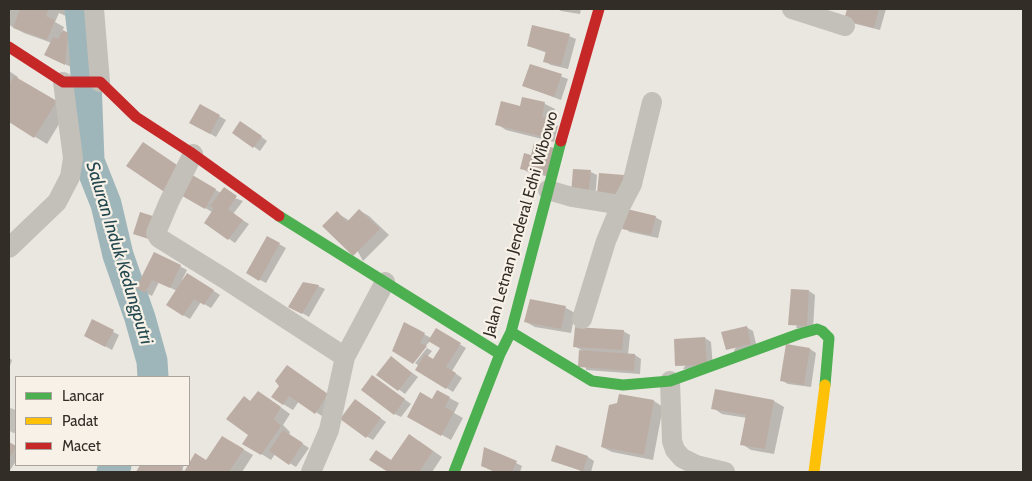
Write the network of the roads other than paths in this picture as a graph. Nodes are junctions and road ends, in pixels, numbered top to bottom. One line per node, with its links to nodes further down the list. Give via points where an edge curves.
1 (94, 9): 6 (street)
2 (599, 9): 9 (street, Jalan Letnan Jenderal Edhi Wibowo)
3 (792, 9): 4 (street)
4 (845, 26)
5 (9, 47): 6 (street)
6 (83, 82): 8 (street); 11 (street, via 70,177 57,202)
7 (652, 102): 10 (street, via 632,184)
8 (192, 154): 12 (street, via 278,216); 16 (street, via 156,233 159,238)
9 (548, 190): 10 (street); 14 (street, Jalan Letnan Jenderal Edhi Wibowo)
10 (620, 205): 13 (street)
11 (9, 246)
12 (385, 282): 15 (street); 16 (street)
13 (582, 319)
14 (511, 332): 15 (street, Jalan Letnan Jenderal Edhi Wibowo); 17 (street, via 592,381 623,385)
15 (500, 354): 19 (street, Jalan Letnan Jenderal Edhi Wibowo)
16 (345, 357): 18 (street, via 329,430)
17 (670, 381): 20 (street, via 675,450 696,465); 21 (street, via 799,334 817,329 822,331 828,338 828,350)
18 (311, 472)
19 (454, 472)
20 (725, 472)
21 (814, 472)

